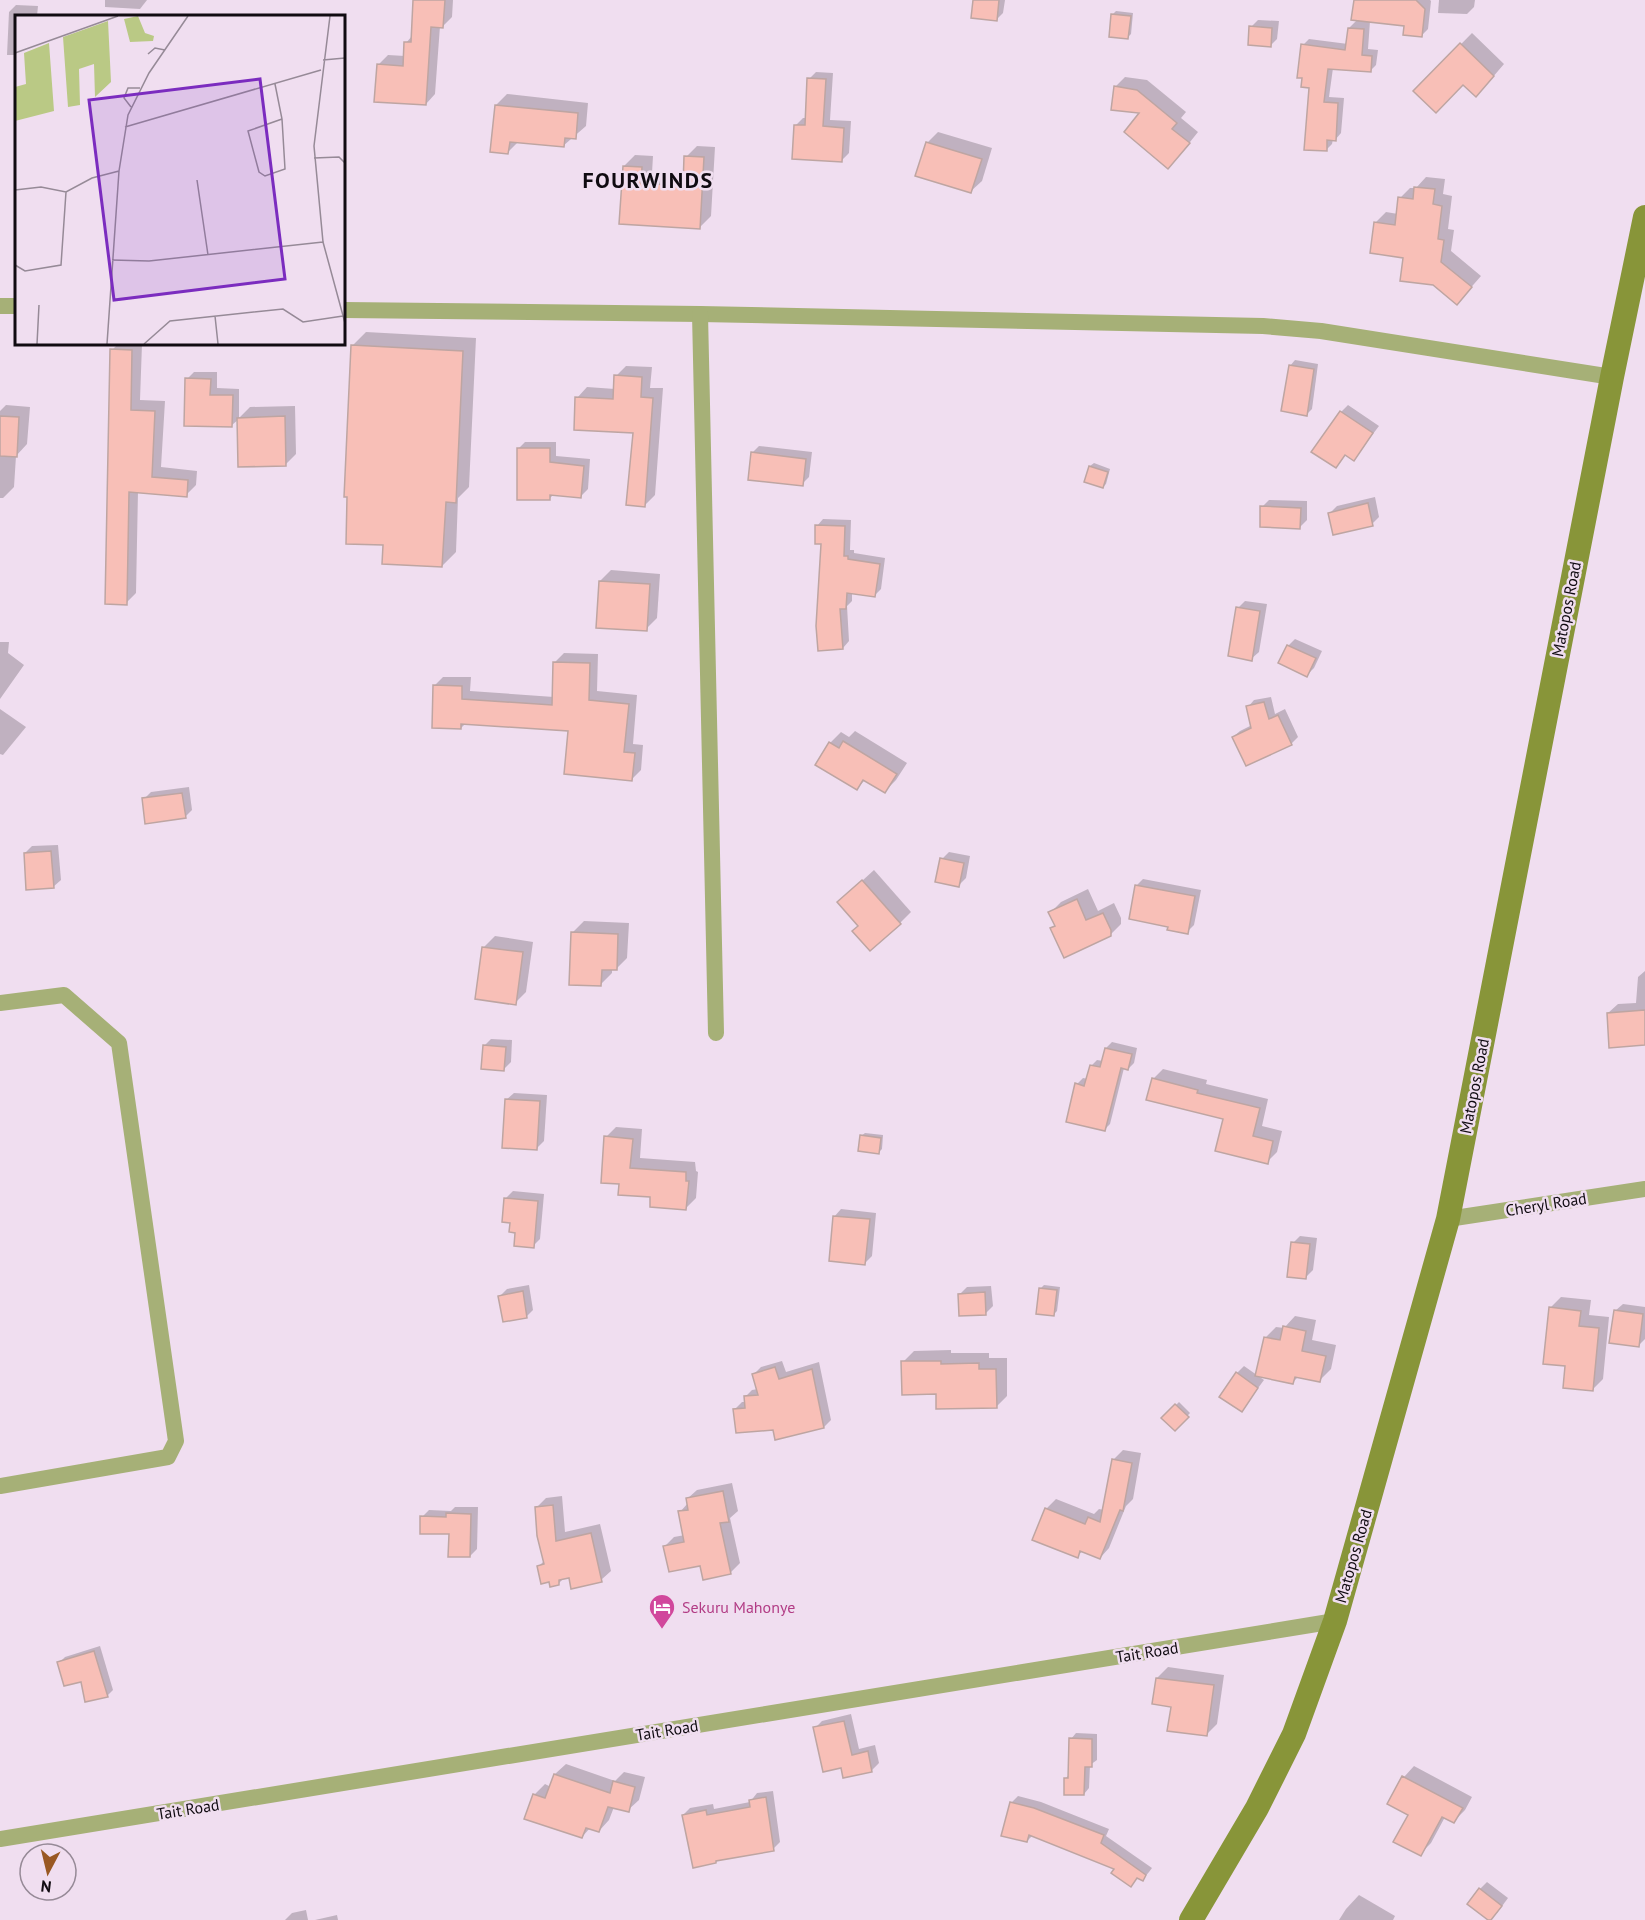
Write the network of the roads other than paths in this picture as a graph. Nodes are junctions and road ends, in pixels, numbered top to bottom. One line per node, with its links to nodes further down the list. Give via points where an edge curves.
1 (1645, 217): 4 (main road, Matopos Road)
2 (345, 310): 3 (street)
3 (700, 314): 4 (street, via 1263,326 1321,331); 6 (street)
4 (1612, 377): 8 (main road, Matopos Road)
5 (0, 1003): 9 (street, via 64,995 119,1043 176,1441 168,1457)
6 (716, 1033)
7 (1645, 1189): 8 (street, Cheryl Road)
8 (1448, 1219): 10 (main road, Matopos Road)
9 (0, 1486)
10 (1335, 1621): 11 (street, Tait Road); 12 (main road, Matopos Road, via 1294,1734 1257,1808)
11 (0, 1839)
12 (1191, 1920)

